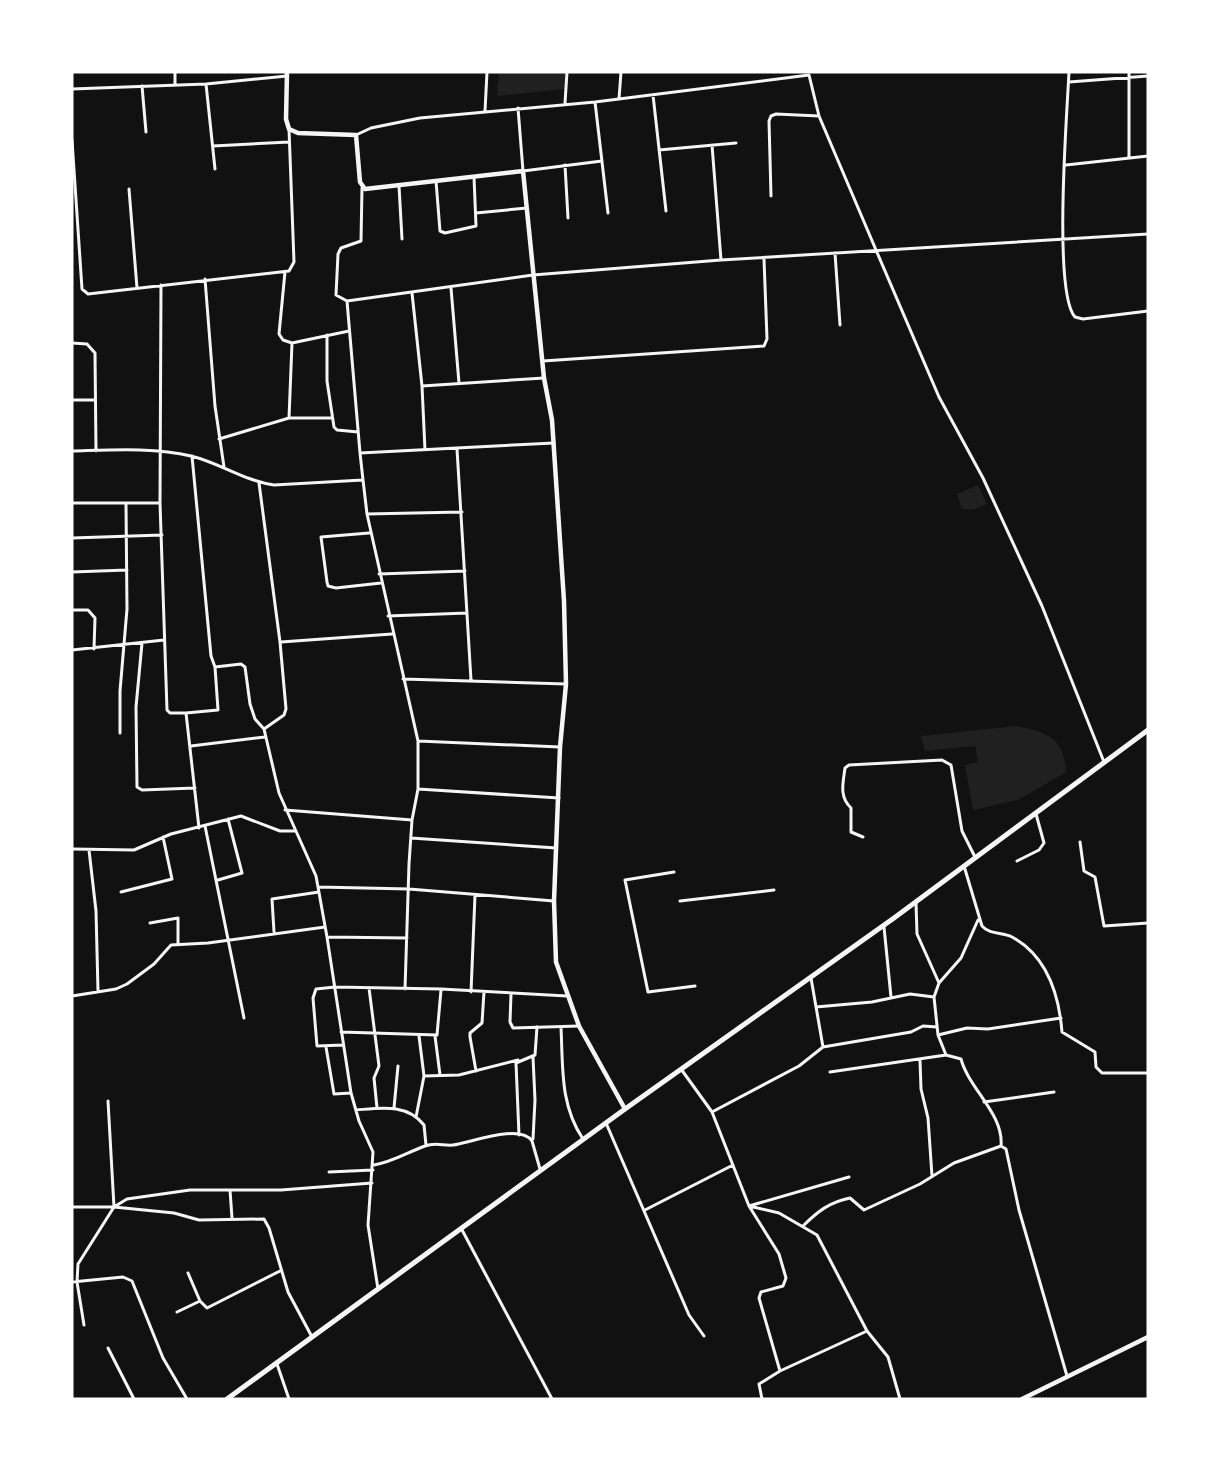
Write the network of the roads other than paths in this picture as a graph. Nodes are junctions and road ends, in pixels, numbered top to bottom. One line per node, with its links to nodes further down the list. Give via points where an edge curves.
1 (175, 72): 14 (street)
2 (487, 72): 21 (street)
3 (567, 72): 19 (street)
4 (621, 72): 17 (street)
5 (1069, 72): 11 (street)
6 (1129, 72): 10 (street)
7 (809, 73): 16 (street); 22 (street)
8 (287, 74): 12 (street); 23 (street)
9 (1148, 76): 10 (street)
10 (1129, 78): 11 (street); 33 (street)
11 (1069, 82): 36 (street)
12 (206, 84): 14 (street); 30 (street)
13 (142, 86): 14 (street); 15 (street); 24 (street)
14 (175, 86)
15 (72, 89)
16 (653, 95): 17 (street); 31 (street)
17 (619, 99): 18 (street)
18 (595, 102): 19 (street); 34 (street)
19 (565, 103): 20 (street)
20 (518, 108): 21 (street); 38 (street)
21 (484, 111): 25 (street, via 391,123)
22 (819, 116): 44 (street, via 771,116); 53 (street)
23 (289, 129): 25 (street, via 298,133); 27 (street)
24 (146, 132)
25 (356, 135): 42 (street)
26 (72, 140): 61 (street, via 84,293)
27 (289, 142): 30 (street); 57 (street, via 294,262 293,268)
28 (736, 143): 29 (street)
29 (712, 145): 31 (street); 56 (street)
30 (213, 146): 37 (street)
31 (658, 150): 46 (street)
32 (1148, 156): 33 (street)
33 (1130, 158): 36 (street)
34 (602, 161): 35 (street); 48 (street)
35 (565, 165): 38 (street); 49 (street)
36 (1066, 165): 52 (street)
37 (215, 169)
38 (523, 171): 39 (street); 45 (street)
39 (474, 177): 40 (street); 47 (street)
40 (436, 181): 41 (street); 47 (street, via 441,232 474,228)
41 (399, 186): 42 (street); 51 (street)
42 (362, 188): 64 (street, via 361,241 341,248 338,254 336,295)
43 (129, 189): 61 (street)
44 (771, 196)
45 (527, 208): 47 (street); 58 (street)
46 (666, 211)
47 (476, 213)
48 (608, 213)
49 (568, 218)
50 (1148, 234): 52 (street)
51 (402, 239)
52 (1064, 241): 53 (street); 65 (street, via 1067,304 1075,317 1094,319)
53 (876, 250): 54 (street); 128 (street, via 939,397 983,478 1042,606)
54 (836, 254): 55 (street); 66 (street)
55 (764, 259): 56 (street); 71 (street, via 764,346)
56 (721, 261): 58 (street)
57 (285, 272): 59 (street); 70 (street, via 279,334)
58 (533, 275): 62 (street); 71 (street)
59 (205, 279): 60 (street); 80 (street)
60 (161, 285): 61 (street); 86 (street)
61 (137, 288)
62 (451, 288): 63 (street); 73 (street)
63 (412, 293): 64 (street); 74 (street)
64 (347, 300): 67 (street)
65 (1148, 310)
66 (840, 325)
67 (349, 331): 68 (street); 79 (street)
68 (327, 335): 70 (street); 78 (street)
69 (72, 343): 76 (street, via 94,349)
70 (292, 343): 77 (street)
71 (543, 361): 72 (street)
72 (544, 378): 73 (street); 81 (street)
73 (459, 383): 74 (street)
74 (422, 386): 83 (street)
75 (72, 400): 76 (street)
76 (95, 400): 85 (street)
77 (289, 418): 78 (street); 80 (street)
78 (332, 418): 79 (street, via 338,430)
79 (358, 432): 87 (street)
80 (219, 439): 89 (street)
81 (554, 443): 82 (street); 119 (street)
82 (457, 449): 83 (street); 95 (street)
83 (425, 450): 87 (street)
84 (72, 451): 85 (street)
85 (96, 451): 86 (street)
86 (160, 453): 88 (street); 93 (street)
87 (360, 453): 90 (street)
88 (192, 456): 89 (street); 116 (street)
89 (224, 467): 91 (street)
90 (363, 480): 91 (street); 96 (street)
91 (259, 483): 111 (street)
92 (72, 503): 94 (street)
93 (160, 503): 94 (street); 98 (street)
94 (126, 504): 99 (street)
95 (462, 512): 96 (street); 103 (street)
96 (367, 514): 97 (street)
97 (369, 532): 104 (street); 105 (street, via 321,537 327,582 336,588)
98 (162, 535): 99 (street); 110 (street)
99 (127, 536): 100 (street); 101 (street)
100 (72, 538)
101 (127, 570): 102 (street); 112 (street)
102 (72, 572)
103 (465, 572): 104 (street); 107 (street)
104 (379, 574): 105 (street)
105 (381, 583): 108 (street)
106 (72, 610): 114 (street, via 88,610 94,618)
107 (467, 613): 108 (street); 118 (street)
108 (388, 616): 109 (street)
109 (392, 634): 111 (street); 117 (street)
110 (164, 640): 113 (street); 120 (street, via 167,710)
111 (280, 642): 121 (street, via 286,709 284,715)
112 (126, 644): 113 (street); 114 (street); 123 (street)
113 (142, 644): 129 (street, via 136,707 137,787)
114 (94, 649): 115 (street)
115 (72, 650)
116 (215, 667): 120 (street, via 218,710); 121 (street, via 244,664 252,712)
117 (403, 679): 118 (street); 125 (street)
118 (471, 680): 119 (street)
119 (566, 684): 127 (street)
120 (186, 713): 126 (street)
121 (264, 729): 124 (street)
122 (1148, 730): 128 (main road)
123 (120, 733)
124 (265, 737): 126 (street); 132 (street)
125 (418, 741): 127 (street); 130 (street)
126 (190, 746): 129 (street)
127 (560, 747): 131 (street)
128 (1104, 762): 133 (main road)
129 (195, 789): 137 (street)
130 (417, 789): 131 (street); 135 (street)
131 (559, 798): 143 (street)
132 (285, 810): 135 (street); 138 (street)
133 (1035, 812): 146 (main road); 147 (street, via 1044,843 1039,850)
134 (228, 819): 136 (street); 138 (street, via 241,816 280,831); 150 (street, via 242,873)
135 (412, 820): 141 (street)
136 (206, 826): 137 (street); 150 (street)
137 (199, 828): 139 (street)
138 (295, 831): 151 (street, via 311,862)
139 (163, 837): 145 (street, via 134,850); 154 (street, via 172,879)
140 (863, 837): 146 (street, via 852,832 851,808 844,801 842,790 845,768 942,760 951,765 962,831)
141 (411, 838): 143 (street); 152 (street)
142 (1080, 842): 162 (street, via 1084,871 1095,877 1104,926)
143 (556, 848): 158 (street)
144 (72, 849): 145 (street)
145 (89, 850): 177 (street, via 96,911)
146 (975, 857): 148 (main road)
147 (1017, 861)
148 (964, 864): 157 (main road); 160 (street)
149 (674, 872): 172 (street, via 625,879 648,992)
150 (218, 880): 167 (street)
151 (318, 887): 152 (street); 155 (street)
152 (409, 889): 156 (street); 168 (street)
153 (774, 890): 159 (street)
154 (121, 892)
155 (319, 892): 164 (street); 165 (street, via 272,899)
156 (475, 895): 158 (street); 178 (street)
157 (916, 901): 163 (main road); 171 (street, via 917,934)
158 (554, 902): 182 (street, via 556,962)
159 (680, 902)
160 (978, 920): 171 (street, via 956,967); 187 (street, via 986,931 1002,933 1018,942 1047,969)
161 (150, 923): 169 (street, via 179,919)
162 (1148, 923)
163 (884, 925): 170 (main road); 184 (street)
164 (325, 927): 165 (street); 166 (street)
165 (274, 933): 167 (street)
166 (327, 937): 168 (street); 173 (street)
167 (230, 938): 169 (street); 186 (street)
168 (407, 938): 175 (street)
169 (178, 944): 177 (street, via 167,947 127,984)
170 (810, 977): 185 (street); 205 (main road)
171 (939, 983): 183 (street)
172 (695, 986)
173 (335, 987): 174 (street); 192 (street); 198 (street, via 313,992 315,1042)
174 (369, 988): 175 (street); 193 (street)
175 (405, 989): 176 (street)
176 (441, 990): 178 (street); 196 (street, via 439,1033)
177 (98, 991): 181 (street)
178 (471, 992): 179 (street)
179 (484, 992): 180 (street); 206 (street, via 482,1023 470,1033)
180 (511, 994): 182 (street); 189 (street, via 511,1026)
181 (72, 996)
182 (567, 996): 188 (street)
183 (934, 997): 184 (street, via 910,994); 191 (street)
184 (891, 998): 185 (street)
185 (816, 1006): 199 (street)
186 (244, 1018)
187 (1060, 1018): 195 (street); 208 (street, via 1062,1032 1095,1052 1096,1067 1102,1073)
188 (579, 1026): 190 (street); 217 (street)
189 (537, 1027): 190 (street); 201 (street)
190 (561, 1027): 223 (street, via 566,1106)
191 (937, 1027): 195 (street); 199 (street, via 923,1026 911,1032)
192 (341, 1032): 193 (street); 197 (street)
193 (376, 1033): 194 (street); 215 (street)
194 (419, 1035): 196 (street); 210 (street)
195 (938, 1035): 200 (street)
196 (435, 1036): 209 (street)
197 (343, 1045): 198 (street); 212 (street)
198 (326, 1047): 212 (street, via 334,1094)
199 (823, 1047): 219 (street, via 799,1066)
200 (946, 1056): 203 (street); 214 (street, via 961,1059 965,1073)
201 (533, 1057): 202 (street); 224 (street)
202 (518, 1060): 206 (street); 222 (street)
203 (920, 1060): 207 (street); 232 (street)
204 (398, 1066): 216 (street)
205 (681, 1069): 217 (main road); 219 (street)
206 (476, 1071): 209 (street)
207 (830, 1072)
208 (1148, 1073)
209 (440, 1075): 210 (street)
210 (424, 1076): 220 (street)
211 (1054, 1092): 214 (street)
212 (351, 1093): 218 (street)
213 (108, 1101): 238 (street)
214 (984, 1102): 226 (street, via 1002,1137)
215 (377, 1108): 216 (street); 218 (street)
216 (394, 1108): 220 (street)
217 (625, 1109): 221 (main road)
218 (356, 1110): 227 (street, via 373,1152)
219 (712, 1112): 228 (street)
220 (416, 1117): 225 (street, via 423,1125)
221 (606, 1123): 223 (main road); 239 (street)
222 (519, 1135): 224 (street); 225 (street, via 483,1137 451,1146)
223 (583, 1139): 230 (main road)
224 (532, 1141): 230 (street)
225 (426, 1145): 227 (street, via 411,1154)
226 (1001, 1146): 232 (street, via 954,1163); 258 (street, via 1006,1149 1019,1210)
227 (374, 1165): 229 (street)
228 (733, 1166): 236 (street); 239 (street)
229 (373, 1170): 231 (street); 234 (street)
230 (541, 1170): 242 (main road)
231 (329, 1172)
232 (932, 1176): 241 (street, via 864,1210 850,1198 834,1202)
233 (849, 1177): 236 (street)
234 (372, 1183): 235 (street); 247 (street, via 368,1226)
235 (230, 1190): 238 (street, via 163,1193 127,1199); 240 (street)
236 (749, 1206): 241 (street, via 778,1213); 257 (street, via 779,1254 786,1278 783,1286 761,1292 759,1298)
237 (72, 1207): 238 (street)
238 (114, 1207): 240 (street, via 174,1213 199,1220); 246 (street, via 80,1258)
239 (645, 1210): 252 (street, via 689,1315)
240 (232, 1219): 243 (street, via 264,1219)
241 (803, 1226): 251 (street, via 817,1235)
242 (461, 1228): 247 (main road); 263 (street)
243 (280, 1270): 248 (street, via 212,1308); 253 (street, via 295,1310)
244 (188, 1273): 248 (street)
245 (72, 1282): 246 (street)
246 (77, 1282): 250 (street); 260 (street, via 123,1277 132,1281 163,1358)
247 (378, 1289): 253 (main road)
248 (200, 1301): 249 (street)
249 (177, 1312)
250 (84, 1325)
251 (867, 1331): 257 (street); 265 (street, via 888,1357)
252 (704, 1336)
253 (312, 1337): 256 (main road)
254 (1148, 1337): 258 (street)
255 (108, 1348): 259 (street)
256 (277, 1363): 261 (main road); 262 (street)
257 (780, 1371): 264 (street, via 759,1384)
258 (1067, 1376): 266 (street)
259 (134, 1399)
260 (187, 1399)
261 (226, 1399)
262 (289, 1399)
263 (552, 1399)
264 (762, 1399)
265 (900, 1399)
266 (1022, 1399)

